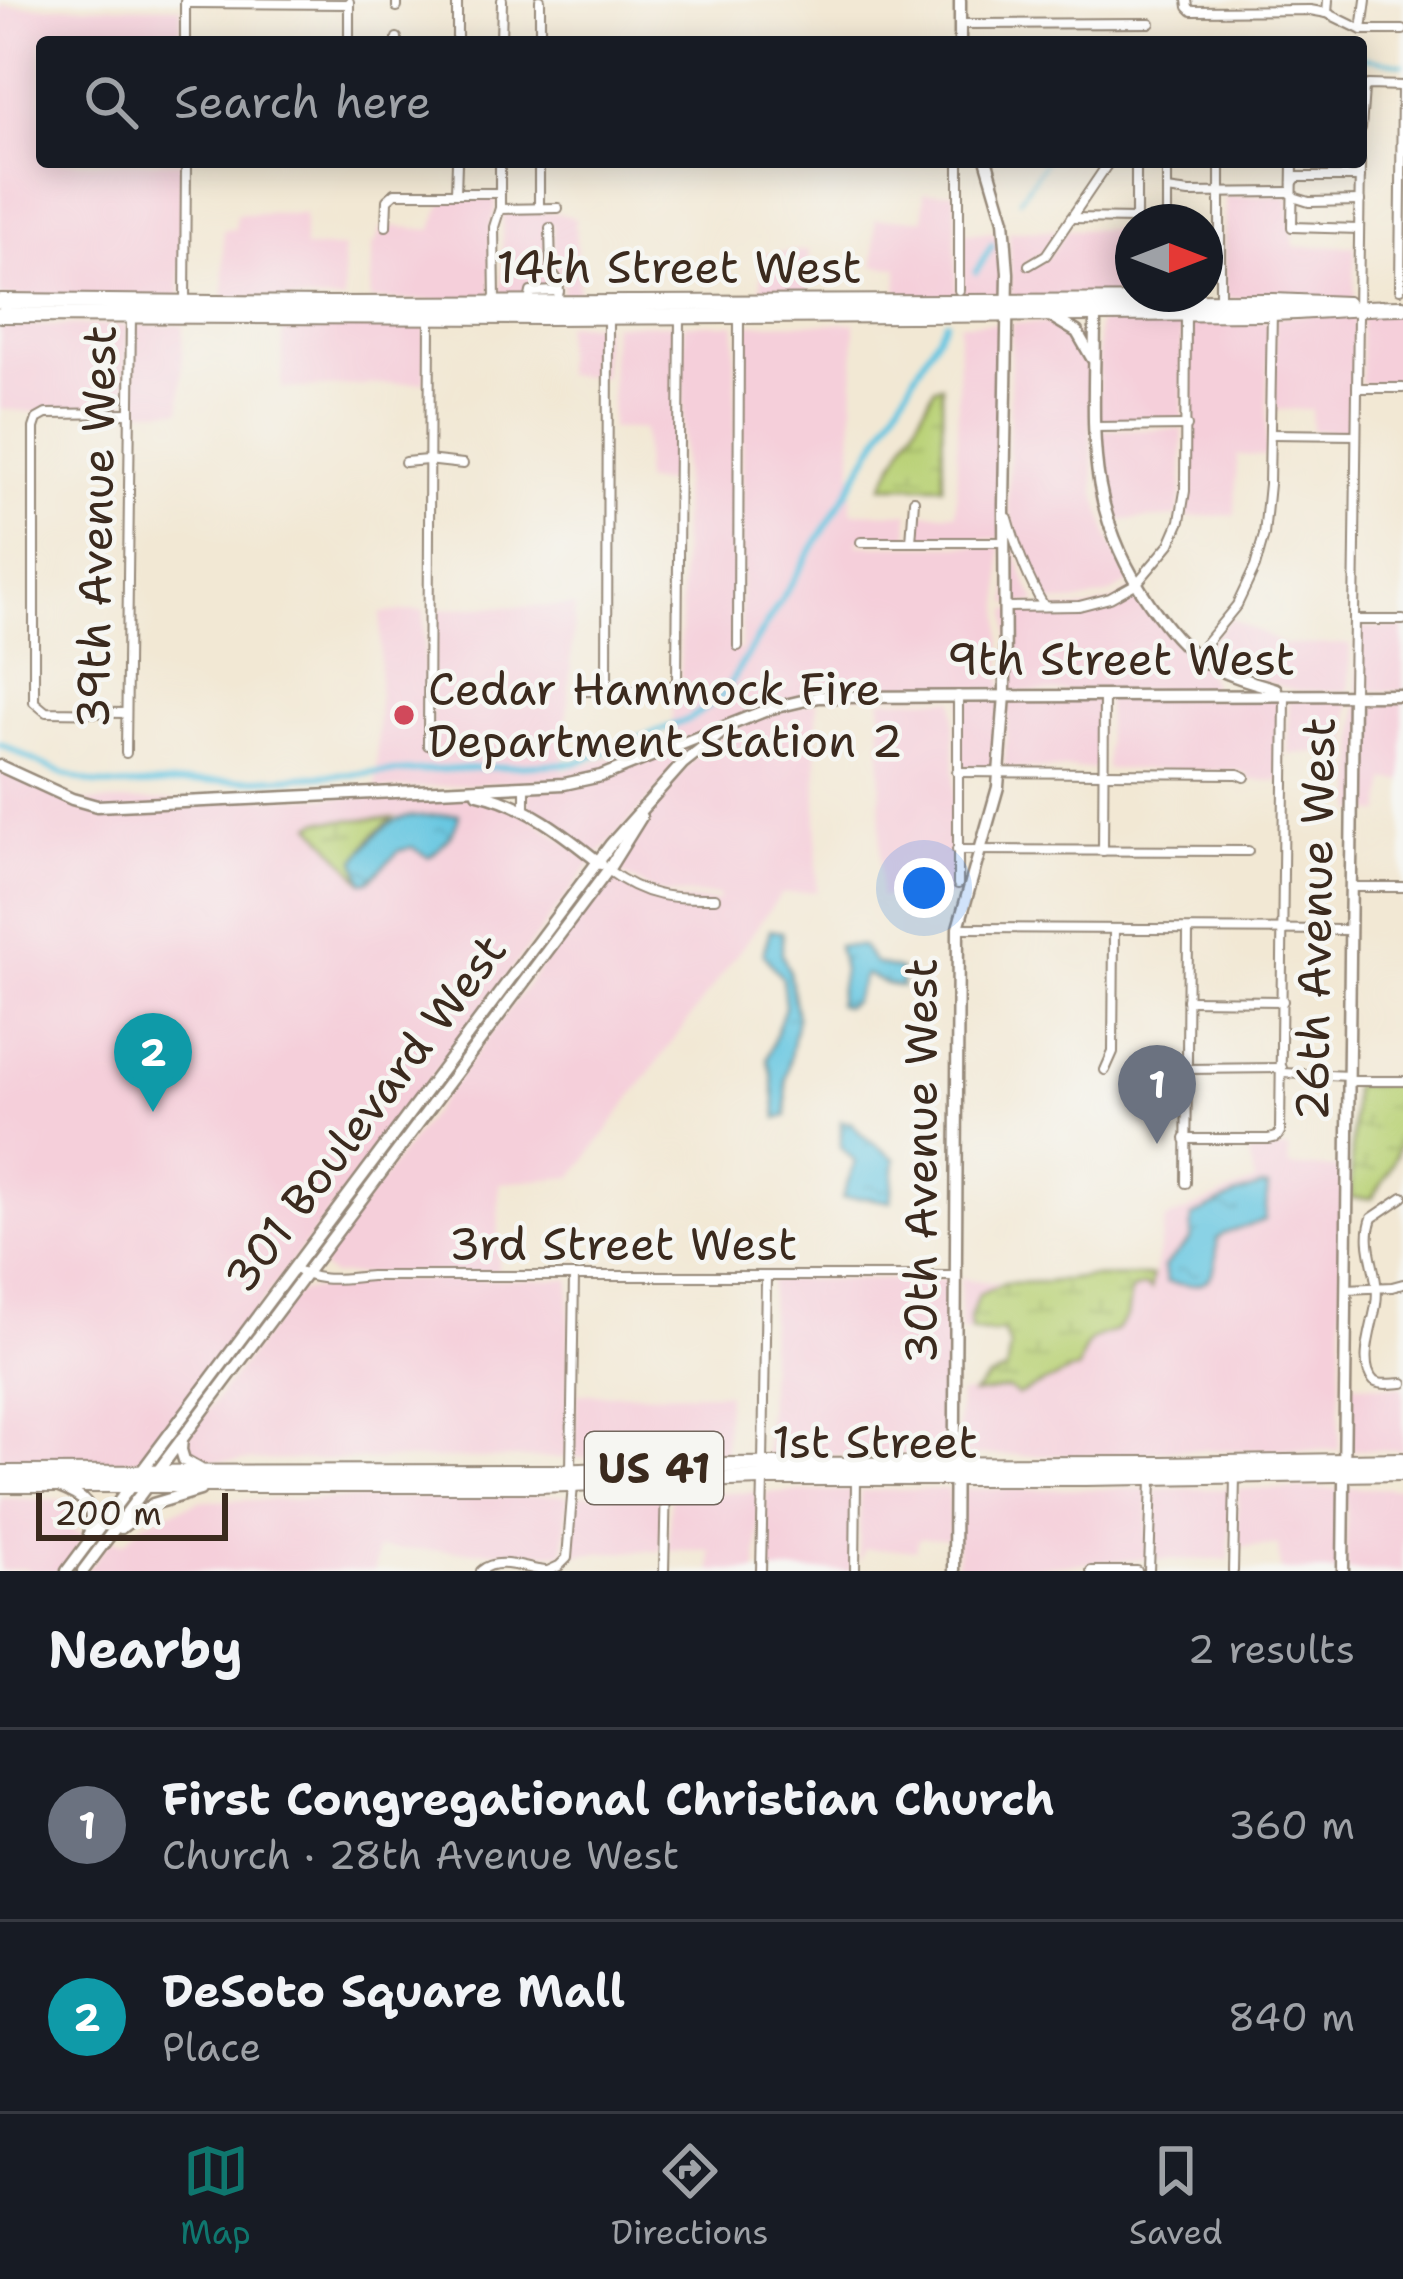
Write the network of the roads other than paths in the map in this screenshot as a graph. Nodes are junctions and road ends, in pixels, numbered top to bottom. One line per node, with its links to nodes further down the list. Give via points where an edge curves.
1 (457, 0): 17 (street)
2 (502, 0): 18 (street)
3 (540, 0): 19 (street)
4 (960, 0): 12 (main road)
5 (1328, 0): 10 (street)
6 (1366, 0): 13 (street)
7 (184, 2): 8 (street); 15 (street)
8 (349, 2): 16 (street)
9 (1188, 5): 10 (street)
10 (1328, 13): 13 (street)
11 (1150, 23): 12 (street)
12 (960, 24): 20 (main road)
13 (1363, 30): 14 (street)
14 (1403, 30)
15 (185, 36)
16 (350, 36)
17 (457, 36)
18 (501, 36)
19 (540, 36)
20 (960, 36)
21 (1403, 86): 22 (street); 54 (street)
22 (1367, 87)
23 (186, 168): 59 (street)
24 (457, 168): 38 (street)
25 (500, 168): 39 (street)
26 (539, 168): 45 (street)
27 (959, 168): 55 (street)
28 (989, 168): 66 (main road, 30th Avenue West, via 1004,220)
29 (1105, 168): 48 (street)
30 (1136, 168): 42 (street)
31 (1167, 168): 36 (street)
32 (1220, 168): 40 (street)
33 (1293, 168): 37 (street)
34 (1360, 168): 35 (street, 26th Avenue West)
35 (1360, 177): 37 (street, via 1297,177); 41 (street, 26th Avenue West)
36 (1167, 190): 40 (street); 43 (street)
37 (1292, 190): 40 (street); 41 (street, via 1309,202); 52 (street, via 1292,227)
38 (456, 193): 39 (street); 50 (street, via 391,194)
39 (500, 193): 46 (street)
40 (1221, 193): 44 (street)
41 (1360, 201): 52 (street, 26th Avenue West)
42 (1136, 204)
43 (1167, 204)
44 (1221, 204)
45 (539, 207): 46 (street); 47 (street)
46 (500, 208): 61 (street)
47 (557, 208)
48 (1071, 218): 49 (street); 53 (street, via 1046,255)
49 (1115, 219)
50 (386, 226)
51 (550, 228): 56 (street)
52 (1359, 229): 64 (street, 26th Avenue West)
53 (1029, 265)
54 (1400, 289)
55 (959, 290)
56 (558, 297): 61 (main road, 14th Street West); 70 (main road, 14th Street West)
57 (0, 301): 69 (main road, 14th Street West)
58 (1223, 302): 63 (main road, 14th Street West)
59 (185, 303): 60 (main road, 14th Street West); 69 (main road, 14th Street West)
60 (223, 303): 72 (main road, 14th Street West); 76 (street)
61 (495, 304): 72 (main road, 14th Street West)
62 (1115, 306): 67 (main road, 14th Street West)
63 (1272, 307): 64 (main road, 14th Street West); 68 (main road, 14th Street West); 84 (street)
64 (1358, 307): 65 (main road, 14th Street West); 79 (street, 26th Avenue West)
65 (1403, 307)
66 (1008, 308): 67 (main road, 14th Street West); 71 (main road, 14th Street West); 74 (main road, 14th Street West); 90 (main road, 30th Avenue West)
67 (1095, 308): 74 (main road, 14th Street West); 78 (main road)
68 (1223, 308)
69 (131, 309): 75 (main road, 14th Street West); 76 (main road, 14th Street West); 81 (street, 39th Avenue West)
70 (680, 309): 71 (main road, 14th Street West); 77 (main road, 14th Street West); 103 (street, via 676,682 666,691)
71 (739, 309): 99 (street)
72 (430, 310): 76 (main road, 14th Street West); 77 (main road, 14th Street West); 86 (street)
73 (1186, 312): 82 (street)
74 (1044, 314): 78 (main road, via 1077,332)
75 (0, 315)
76 (234, 316)
77 (608, 316): 103 (street)
78 (1094, 364): 83 (main road)
79 (1357, 388): 80 (street); 85 (street, 26th Avenue West)
80 (1403, 388)
81 (130, 413): 111 (street, 39th Avenue West); 111 (street, via 37,419 33,688 40,710)
82 (1187, 426): 83 (street); 94 (street, via 1180,520)
83 (1094, 427): 94 (main road, via 1102,505)
84 (1270, 434): 85 (street); 100 (street, via 1260,552)
85 (1356, 435): 97 (street, 26th Avenue West)
86 (428, 460): 87 (street); 88 (street); 113 (street)
87 (405, 462)
88 (463, 464)
89 (914, 500): 92 (street)
90 (1004, 505): 93 (main road, 30th Avenue West); 95 (street, 30th Avenue West)
91 (861, 542): 92 (street)
92 (911, 542): 93 (street)
93 (1005, 542): 96 (main road, 30th Avenue West)
94 (1137, 583): 95 (street, via 1103,601); 100 (main road)
95 (1045, 606): 96 (street)
96 (1005, 607): 109 (main road, 30th Avenue West)
97 (1354, 620): 98 (street); 106 (street, 26th Avenue West)
98 (1403, 620)
99 (738, 646)
100 (1200, 658): 101 (main road); 104 (main road)
101 (1221, 670): 104 (main road); 105 (main road)
102 (581, 691): 103 (street)
103 (607, 691)
104 (1219, 694): 105 (main road, 9th Street West); 110 (main road, 9th Street West)
105 (1288, 694): 106 (main road, 9th Street West); 135 (street)
106 (1353, 694): 107 (main road, 9th Street West); 129 (main road, 26th Avenue West)
107 (1403, 694)
108 (958, 695): 109 (main road, 9th Street West); 112 (main road, 9th Street West, via 820,697); 116 (street)
109 (1005, 695): 110 (main road, 9th Street West); 117 (main road, 30th Avenue West)
110 (1104, 695): 118 (street)
111 (126, 713): 114 (street, 39th Avenue West)
112 (748, 718): 120 (main road, 9th Street West, via 601,776); 127 (main road, 301 Boulevard West, via 696,751)
113 (428, 746)
114 (126, 752)
115 (0, 766): 121 (main road, 9th Street West, via 97,806)
116 (957, 772): 117 (street); 123 (street)
117 (1000, 772): 118 (street); 124 (main road, 30th Avenue West)
118 (1102, 772): 119 (street); 125 (street)
119 (1245, 777)
120 (525, 786): 121 (main road, 9th Street West); 122 (street)
121 (454, 790): 122 (main road)
122 (525, 809): 127 (main road)
123 (957, 850): 124 (street); 128 (street)
124 (981, 850): 125 (street); 132 (main road, 30th Avenue West)
125 (1103, 851): 126 (street)
126 (1248, 851)
127 (603, 865): 131 (street, via 659,896); 147 (main road, 301 Boulevard West)
128 (958, 884)
129 (1351, 887): 130 (street); 136 (main road, 26th Avenue West)
130 (1403, 887)
131 (715, 898)
132 (958, 928): 133 (street); 149 (main road, 30th Avenue West)
133 (1114, 930): 134 (street); 140 (street, via 1114,1052)
134 (1189, 930): 135 (street); 137 (street)
135 (1284, 930): 136 (street); 138 (street)
136 (1350, 930): 142 (main road, 26th Avenue West)
137 (1187, 1000): 138 (street); 139 (street)
138 (1283, 1000): 141 (street)
139 (1186, 1069): 141 (street); 144 (street)
140 (1105, 1070)
141 (1282, 1071): 142 (street); 144 (street, via 1279,1135)
142 (1349, 1078): 143 (street); 153 (main road, 26th Avenue West)
143 (1403, 1081)
144 (1185, 1138): 145 (street)
145 (1186, 1183)
146 (1403, 1197): 152 (street, via 1368,1225)
147 (299, 1272): 148 (street, 3rd Street West, via 321,1279); 155 (main road, 301 Boulevard West); 167 (main road, 301 Boulevard West)
148 (574, 1276): 150 (street, 3rd Street West); 165 (street)
149 (956, 1276): 150 (street, 3rd Street West); 160 (main road, 30th Avenue West)
150 (766, 1277): 158 (street)
151 (1403, 1284): 152 (street)
152 (1377, 1288): 153 (street); 154 (street, via 1369,1368 1379,1384)
153 (1346, 1289): 157 (main road, 26th Avenue West)
154 (1403, 1383)
155 (182, 1438): 167 (main road, 301 Boulevard West); 168 (main road, via 186,1462)
156 (1403, 1460): 157 (main road, 1st Street / US 41)
157 (1344, 1466): 159 (main road, 1st Street / US 41); 163 (main road, 1st Street / US 41); 185 (main road, 26th Avenue West)
158 (762, 1469): 160 (main road, 1st Street / US 41); 164 (main road, 1st Street / US 41); 166 (main road, 1st Street / US 41); 178 (street)
159 (1234, 1469): 161 (main road, 1st Street / US 41); 184 (street)
160 (953, 1471): 161 (main road, 1st Street / US 41); 161 (main road, 1st Street / US 41, via 1050,1478); 166 (main road, 1st Street / US 41); 180 (main road, 30th Avenue West)
161 (1147, 1471): 183 (street)
162 (0, 1473): 167 (main road, US 41)
163 (1403, 1473)
164 (662, 1474): 165 (main road, 1st Street / US 41); 177 (street)
165 (572, 1478): 168 (main road, 1st Street / US 41); 168 (main road, 1st Street / US 41, via 468,1485); 176 (street, via 567,1558)
166 (856, 1478): 179 (street)
167 (143, 1479): 168 (main road, 1st Street / US 41); 170 (main road, US 41); 171 (main road); 172 (main road)
168 (228, 1479): 171 (main road, via 153,1504)
169 (0, 1485): 170 (main road, US 41)
170 (56, 1486): 172 (main road, via 91,1510)
171 (105, 1541): 174 (main road)
172 (81, 1552): 173 (main road)
173 (67, 1571)
174 (82, 1571)
175 (481, 1571): 176 (street, via 501,1563)
176 (546, 1571)
177 (664, 1571)
178 (760, 1571)
179 (855, 1571)
180 (953, 1571)
181 (1091, 1571): 182 (street)
182 (1137, 1571)
183 (1150, 1571)
184 (1233, 1571)
185 (1342, 1571)

